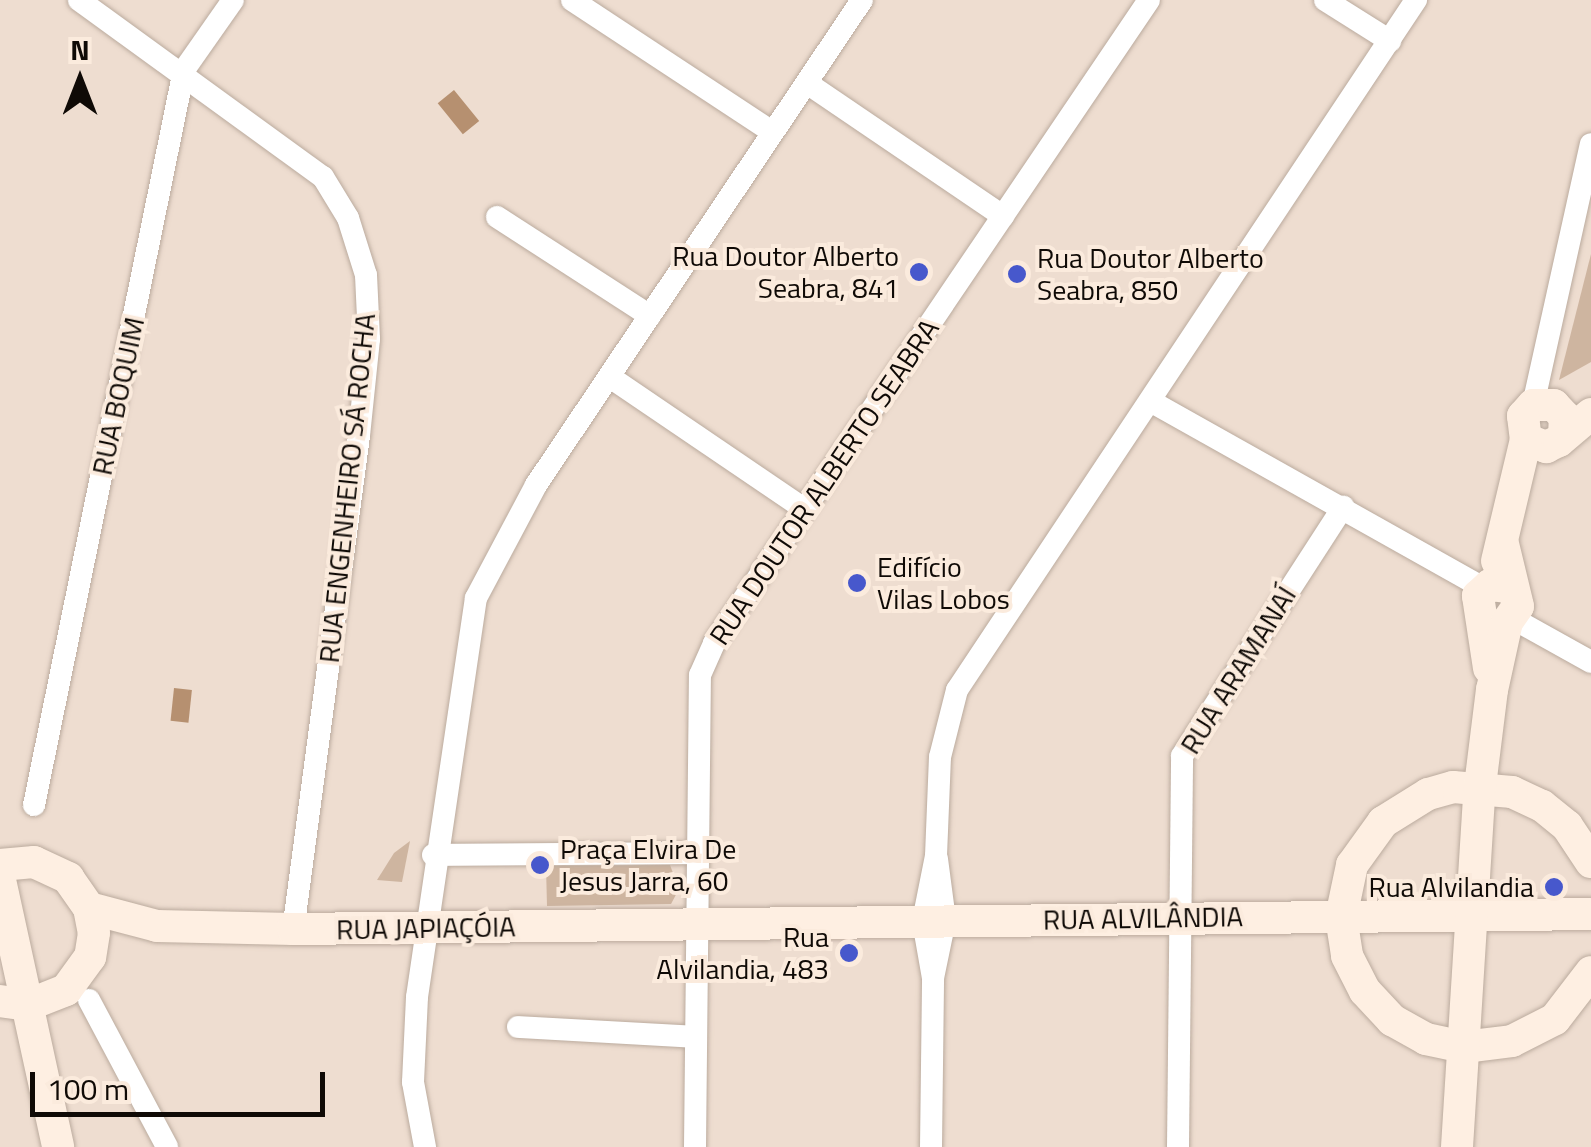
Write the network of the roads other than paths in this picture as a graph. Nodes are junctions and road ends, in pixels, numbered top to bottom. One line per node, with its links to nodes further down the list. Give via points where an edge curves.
1 (79, 0): 9 (street, RUA ENGENHEIRO SÁ ROCHA)
2 (233, 0): 9 (street, RUA BOQUIM)
3 (572, 0): 11 (street)
4 (862, 0): 10 (street)
5 (1149, 0): 14 (street, RUA DOUTOR ALBERTO SEABRA)
6 (1325, 0): 8 (street)
7 (1416, 0): 8 (street)
8 (1390, 40): 17 (street)
9 (184, 70): 24 (street, RUA BOQUIM); 39 (street, RUA ENGENHEIRO SÁ ROCHA, via 323,177 348,218 366,275 369,339)
10 (807, 83): 11 (street); 14 (street)
11 (772, 132): 15 (street)
12 (1591, 144): 18 (street, via 1547,348)
13 (496, 216): 15 (street)
14 (1003, 216): 20 (street, RUA DOUTOR ALBERTO SEABRA)
15 (650, 316): 16 (street)
16 (610, 377): 20 (street); 26 (street, via 505,534 476,598)
17 (1152, 402): 19 (street); 35 (street, via 957,690 940,756)
18 (1558, 419): 21 (street, via 1520,480)
19 (1343, 507): 21 (street); 34 (street, RUA ARAMANAÍ, via 1182,756)
20 (804, 509): 25 (street, RUA DOUTOR ALBERTO SEABRA, via 700,675)
21 (1497, 603): 22 (street); 23 (street)
22 (1591, 662)
23 (1480, 786): 27 (street, via 1542,806 1567,826); 32 (street); 33 (street, via 1428,794 1382,822 1352,865)
24 (34, 805)
25 (694, 853): 26 (street); 36 (street, RUA DOUTOR ALBERTO SEABRA)
26 (434, 855): 38 (street)
27 (1591, 862)
28 (0, 865): 30 (street, via 52,868)
29 (0, 880): 43 (street)
30 (90, 908): 37 (street, RUA JAPIAÇÓIA); 40 (street)
31 (1591, 914): 32 (street, RUA ALVILÂNDIA)
32 (1472, 916): 33 (street, RUA ALVILÂNDIA); 46 (street)
33 (1341, 917): 34 (street, RUA ALVILÂNDIA); 46 (street, via 1347,956 1365,991 1392,1020 1426,1039)
34 (1179, 918): 35 (street, RUA ALVILÂNDIA); 52 (street, RUA ARAMANAÍ)
35 (934, 921): 36 (street, RUA ALVILÂNDIA); 51 (street)
36 (696, 925): 38 (street, RUA JAPIAÇÓIA); 45 (street, RUA DOUTOR ALBERTO SEABRA)
37 (157, 926): 39 (street, RUA JAPIAÇÓIA); 40 (street, RUA JAPIAÇÓIA)
38 (423, 928): 39 (street, RUA JAPIAÇÓIA); 49 (street, via 414,1082)
39 (293, 929)
40 (90, 957): 43 (street, via 66,990)
41 (1591, 972): 46 (street, via 1572,1002 1534,1032)
42 (89, 1000): 48 (street)
43 (14, 1003): 47 (street)
44 (518, 1026): 45 (street)
45 (696, 1037): 50 (street, RUA DOUTOR ALBERTO SEABRA)
46 (1464, 1047): 53 (street)
47 (58, 1147)
48 (167, 1147)
49 (426, 1147)
50 (695, 1147)
51 (931, 1147)
52 (1178, 1147)
53 (1458, 1147)

